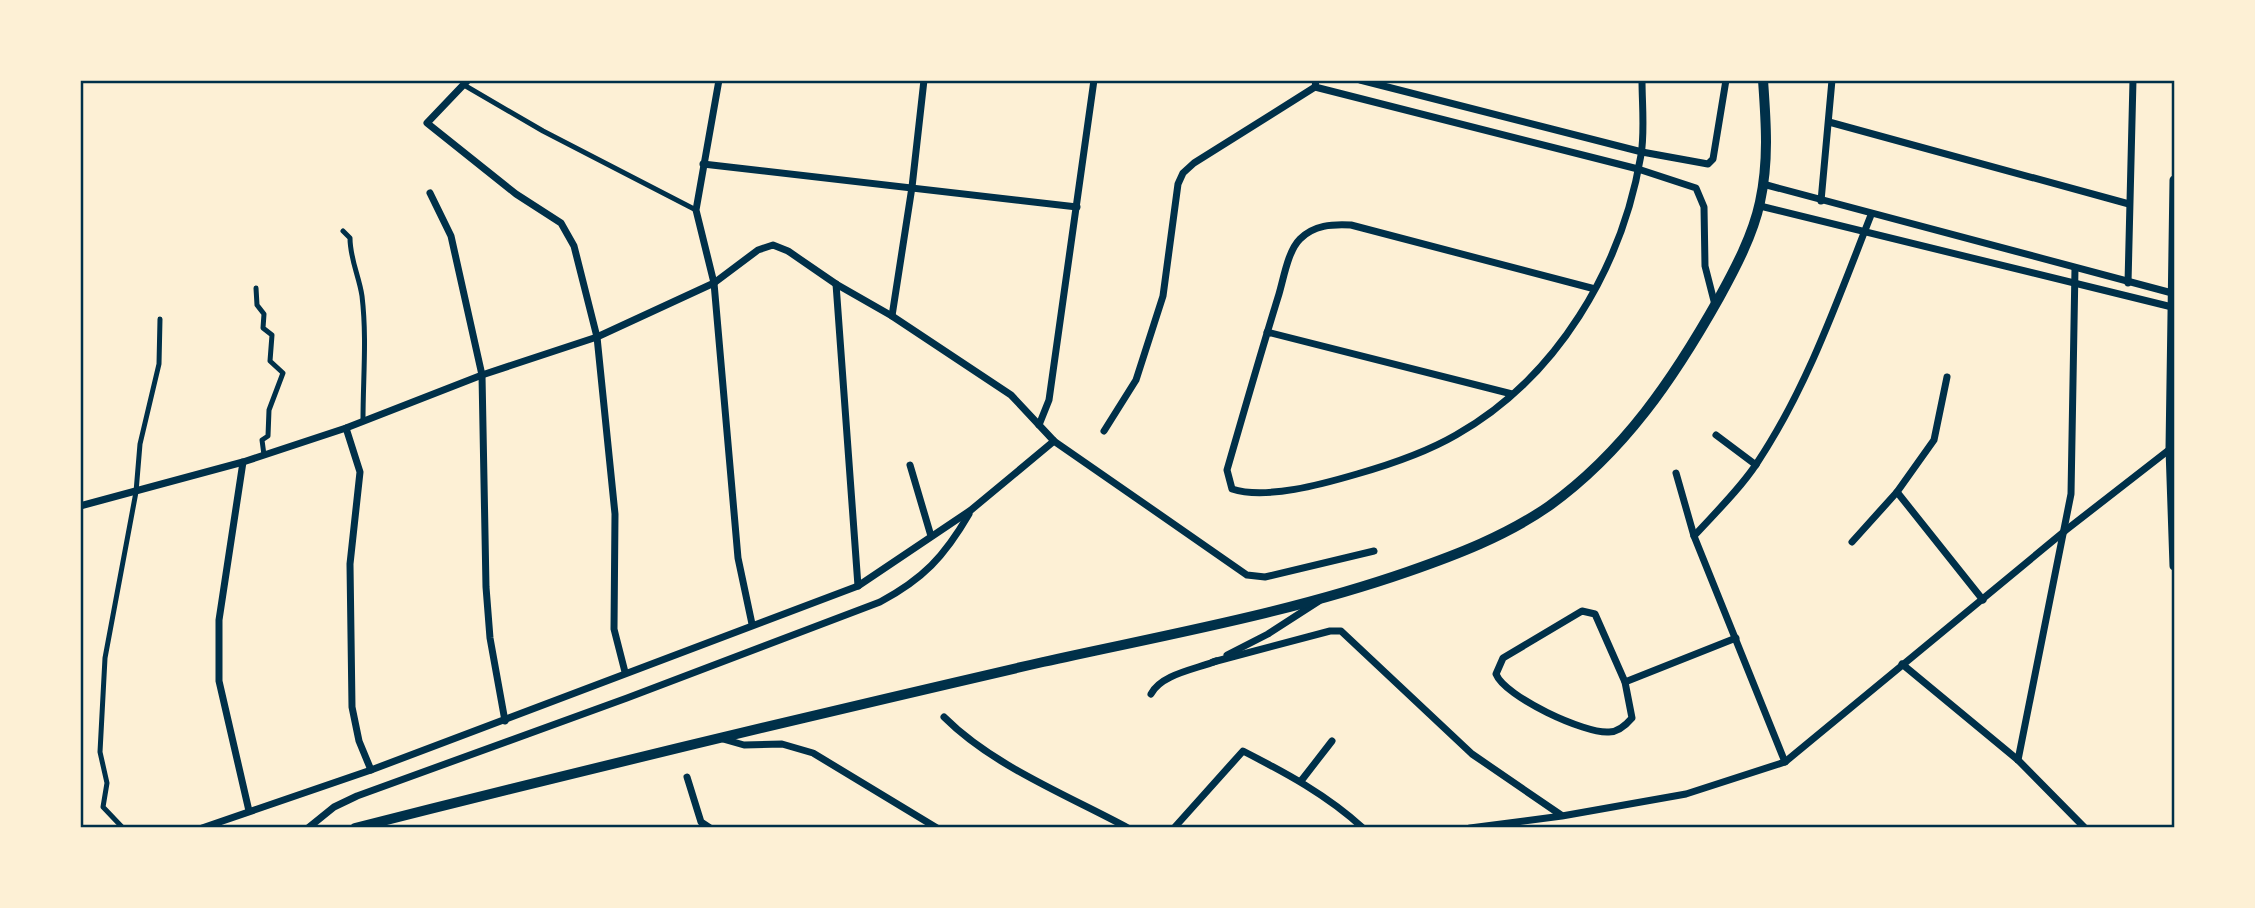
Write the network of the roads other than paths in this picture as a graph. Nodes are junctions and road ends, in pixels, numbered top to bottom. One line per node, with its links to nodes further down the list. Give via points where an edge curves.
1 (719, 80): 14 (street)
2 (924, 80): 18 (street)
3 (1094, 80): 23 (street)
4 (1360, 80): 13 (street)
5 (1642, 80): 13 (street)
6 (1726, 80): 13 (street, via 1713,159 1708,164)
7 (1763, 80): 17 (main road, via 1767,148)
8 (1832, 80): 12 (street)
9 (2133, 80): 21 (street)
10 (466, 83): 24 (street, via 542,131); 41 (street, via 427,124 561,223 574,246)
11 (1315, 84): 15 (street); 48 (street, via 1183,173 1163,296 1136,380)
12 (1829, 122): 20 (street); 21 (street)
13 (1642, 152): 15 (street)
14 (703, 164): 18 (street); 24 (street)
15 (1638, 169): 34 (street, via 1619,238); 36 (street, via 1696,188 1701,196 1705,266)
16 (2175, 180): 35 (street)
17 (1763, 184): 20 (street); 22 (main road)
18 (912, 187): 23 (street); 38 (street)
19 (430, 193): 42 (street, via 452,236)
20 (1821, 201): 25 (street)
21 (2129, 204): 30 (street)
22 (1759, 206): 26 (street); 36 (main road)
23 (1077, 207): 46 (street, via 1049,400)
24 (696, 210): 29 (street)
25 (1871, 215): 26 (street); 28 (street)
26 (1865, 230): 32 (street); 55 (street, via 1804,378)
27 (343, 231): 45 (street, via 350,238 350,258 361,293 367,361)
28 (2075, 268): 30 (street); 32 (street)
29 (714, 283): 31 (street, via 758,250 773,245); 41 (street); 70 (street, via 738,558)
30 (2128, 283): 35 (street)
31 (836, 284): 38 (street); 67 (street)
32 (2074, 285): 37 (street); 61 (street, via 2071,495)
33 (256, 288): 52 (street, via 263,328 272,335 270,361 283,373 269,410 268,436 262,440)
34 (1595, 289): 40 (street, via 1351,225 1332,224 1312,229 1299,240); 44 (street, via 1546,363)
35 (2172, 293): 37 (street)
36 (1715, 305): 69 (main road, via 1640,421 1595,469 1547,507 1494,538)
37 (2172, 307): 51 (street)
38 (892, 316): 46 (street, via 1011,395)
39 (159, 319): 57 (street, via 159,364 140,444)
40 (1268, 332): 44 (street); 44 (street, via 1227,470 1232,489 1249,495 1328,482 1406,460 1456,436)
41 (597, 337): 42 (street); 74 (street, via 615,514 614,629)
42 (482, 375): 45 (street); 78 (street, via 486,587)
43 (1947, 377): 58 (street, via 1934,440)
44 (1512, 394)
45 (363, 420): 47 (street)
46 (1039, 425): 50 (street)
47 (346, 428): 52 (street); 83 (street, via 360,472 350,564 352,707)
48 (1104, 431)
49 (1716, 435): 55 (street)
50 (1054, 441): 60 (street); 65 (street, via 1247,575 1265,577)
51 (2172, 447): 61 (street); 66 (street)
52 (264, 455): 53 (street)
53 (243, 462): 57 (street); 86 (street, via 219,620 219,681)
54 (910, 465): 62 (street)
55 (1756, 465): 63 (street)
56 (1675, 473): 63 (street)
57 (136, 492): 59 (street); 88 (street, via 105,658 101,710 100,752 107,783 103,807)
58 (1897, 492): 64 (street); 68 (street)
59 (80, 506)
60 (971, 510): 62 (street); 90 (street, via 932,567 880,602 357,796)
61 (2066, 530): 68 (street); 81 (street)
62 (931, 536): 67 (street)
63 (1694, 536): 71 (street)
64 (1852, 542)
65 (1374, 551)
66 (2175, 566)
67 (858, 586): 70 (street)
68 (1983, 600): 73 (street)
69 (1320, 601): 72 (street); 79 (main road)
70 (752, 624): 74 (street)
71 (1736, 638): 75 (street); 82 (street)
72 (1213, 662): 76 (street, via 1167,679); 87 (street, via 1341,631 1472,754)
73 (1902, 664): 81 (street); 82 (street)
74 (625, 672): 78 (street)
75 (1625, 682): 75 (street, via 1632,718 1613,732 1599,732 1575,725 1507,690 1496,674 1503,658 1582,611 1590,611)
76 (1151, 694)
77 (944, 717): 94 (street, via 963,736 1005,762)
78 (505, 721): 83 (street)
79 (716, 737): 91 (main road); 93 (street, via 744,745 782,744 813,753)
80 (1332, 741): 85 (street)
81 (2018, 760): 98 (street)
82 (1785, 762): 87 (street, via 1686,794)
83 (371, 770): 86 (street)
84 (687, 777): 92 (street, via 701,822)
85 (1301, 781): 95 (street, via 1243,751); 96 (street)
86 (249, 811): 89 (street)
87 (1562, 816): 97 (street)
88 (122, 828)
89 (202, 828)
90 (307, 828)
91 (355, 828)
92 (710, 828)
93 (937, 828)
94 (1128, 828)
95 (1174, 828)
96 (1363, 828)
97 (1470, 828)
98 (2085, 828)

